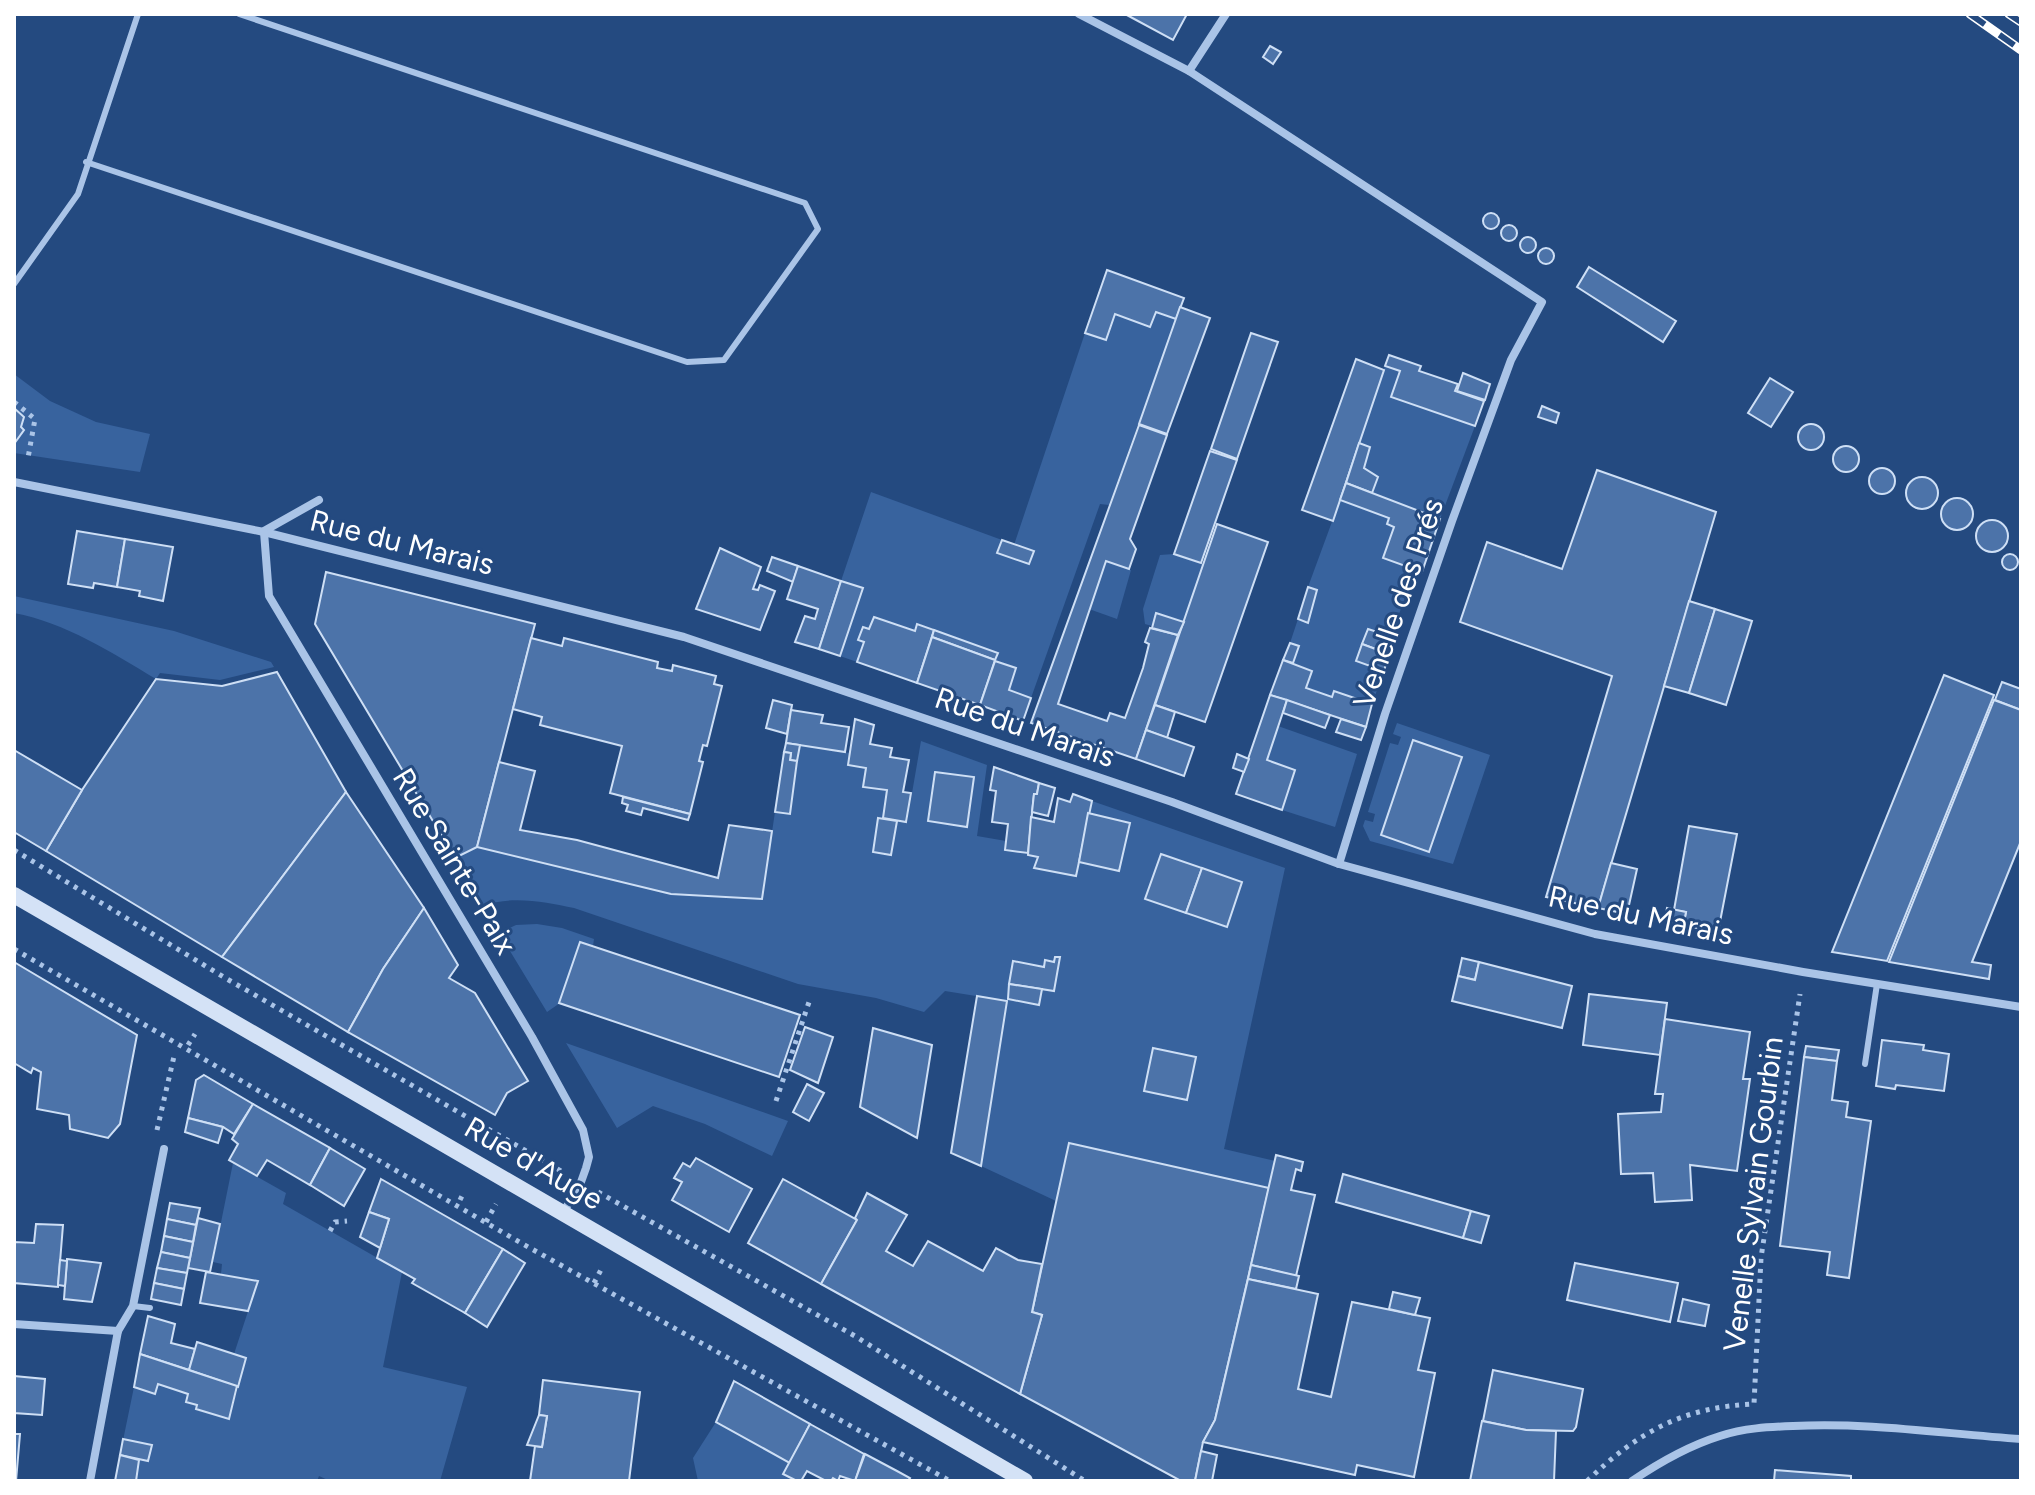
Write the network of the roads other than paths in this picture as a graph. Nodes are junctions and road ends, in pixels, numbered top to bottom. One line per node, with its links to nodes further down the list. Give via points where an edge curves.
1 (138, 14): 6 (lane)
2 (239, 14): 6 (lane, via 805,203 818,229 724,360 687,362)
3 (1079, 14): 5 (street)
4 (1226, 14): 5 (street)
5 (1189, 71): 11 (street, Venelle des Prés, via 1542,302 1511,360 1385,714)
6 (86, 162): 7 (lane, via 78,194)
7 (14, 284)
8 (14, 482): 10 (street, Rue du Marais)
9 (319, 500): 10 (street)
10 (264, 532): 11 (street, Rue du Marais, via 684,637); 17 (street, Rue Sainte-Paix, via 269,596 583,1130 589,1157)
11 (1339, 864): 13 (street, Rue du Marais, via 1595,934)
12 (14, 895): 17 (main road, Rue d'Auge)
13 (1877, 984): 14 (street, Rue du Marais); 15 (lane)
14 (2021, 1007)
15 (1865, 1064)
16 (164, 1149): 18 (street)
17 (563, 1213): 24 (main road, Rue d'Auge)
18 (133, 1306): 19 (lane); 21 (street)
19 (150, 1308)
20 (14, 1324): 21 (street)
21 (118, 1331): 23 (street)
22 (2021, 1439): 25 (street, via 1845,1423 1756,1428 1697,1444)
23 (90, 1481)
24 (1025, 1481)
25 (1632, 1481)

